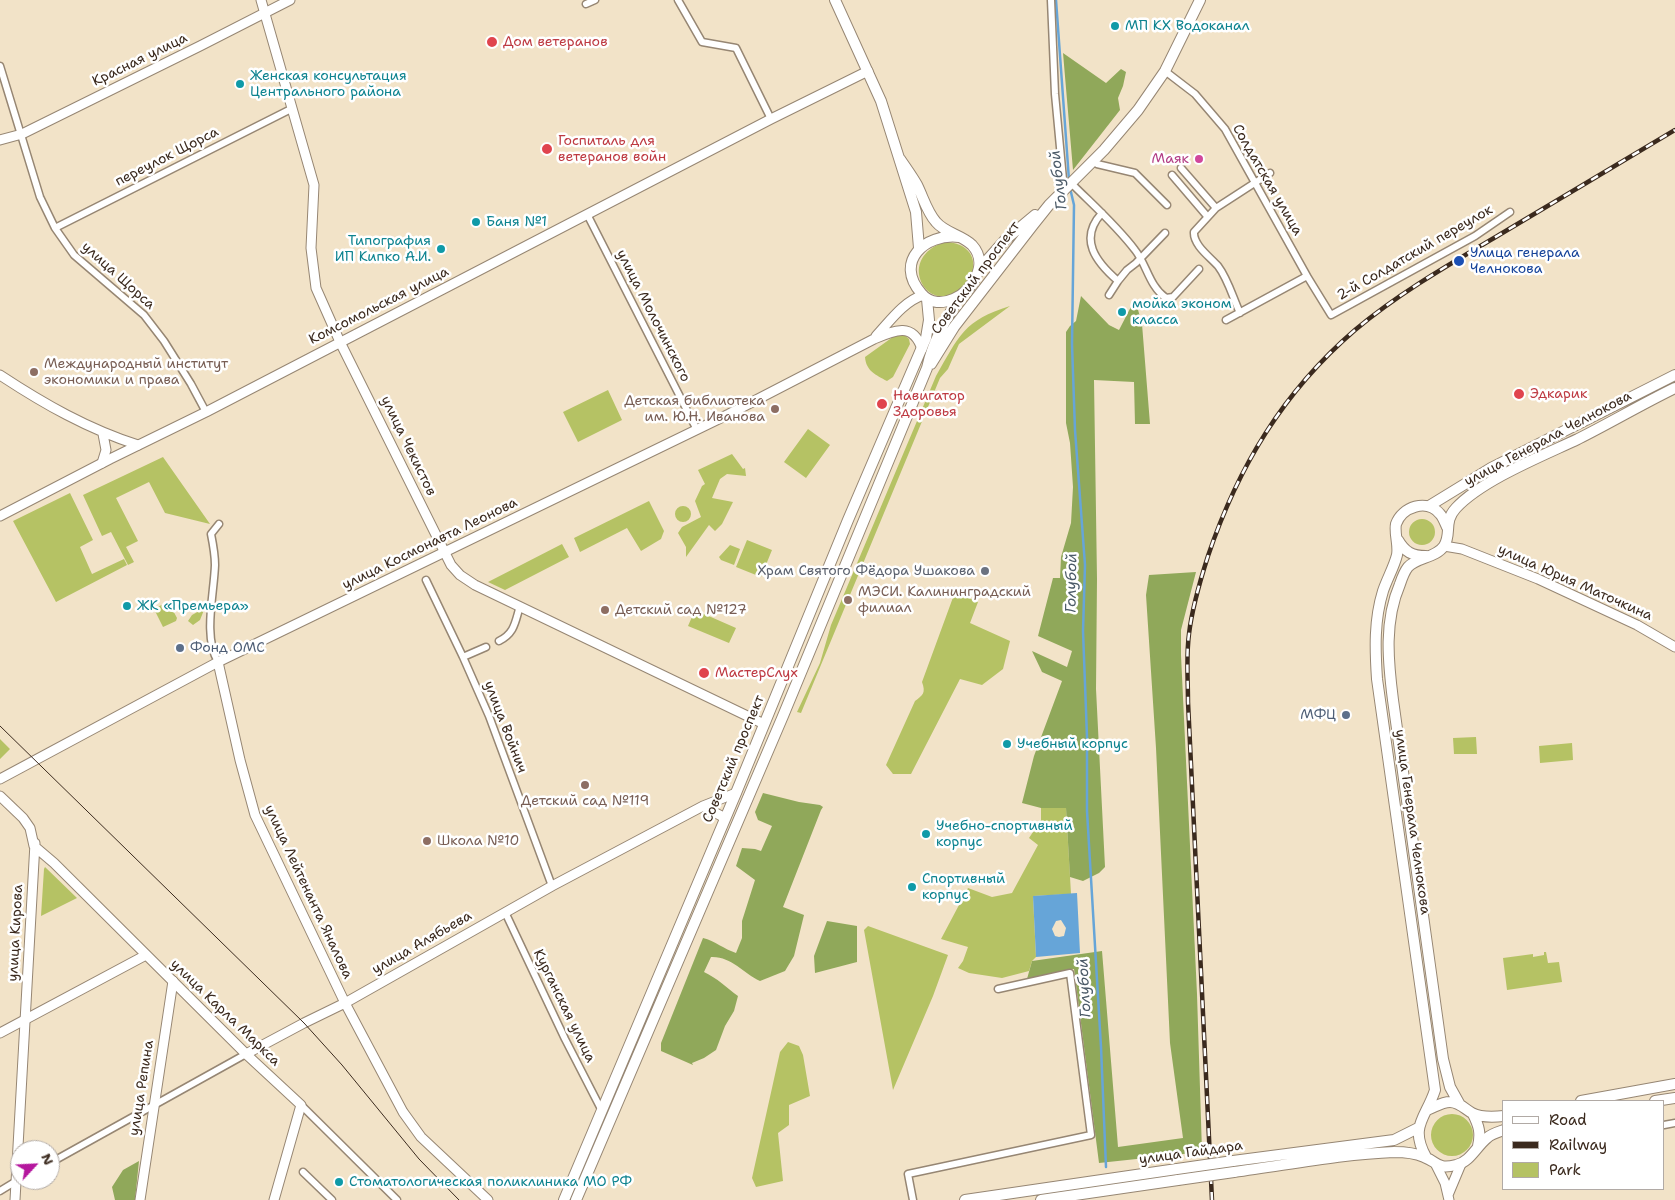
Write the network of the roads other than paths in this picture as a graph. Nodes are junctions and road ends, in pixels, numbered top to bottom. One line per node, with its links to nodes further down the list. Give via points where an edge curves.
1 (261, 0): 9 (main road, улица Чекистов)
2 (290, 0): 9 (main road, Красная улица)
3 (595, 0): 8 (street)
4 (678, 0): 14 (street, via 702,42 736,48)
5 (835, 0): 11 (main road)
6 (1051, 0): 23 (street, via 1054,94)
7 (1200, 0): 12 (main road, Советский проспект)
8 (586, 4)
9 (266, 13): 13 (main road, улица Чекистов); 15 (main road, Красная улица)
10 (0, 66): 15 (street, улица Щорса)
11 (868, 71): 14 (main road, Комсомольская улица); 17 (main road)
12 (1165, 71): 18 (main road, Советский проспект); 22 (street, Солдатская улица, via 1195,94 1225,129)
13 (291, 109): 31 (street, переулок Щорса); 47 (main road, улица Чекистов, via 314,185 311,248 316,288)
14 (771, 119): 29 (main road, Комсомольская улица)
15 (22, 134): 16 (main road, Красная улица); 31 (street, улица Щорса, via 40,197)
16 (0, 140)
17 (900, 159): 33 (main road, via 936,222); 34 (main road, via 916,212)
18 (1096, 162): 23 (main road, Советский проспект); 25 (street, via 1135,173)
19 (1181, 168): 26 (street)
20 (1270, 173): 22 (street)
21 (1172, 176): 30 (street)
22 (1256, 183): 26 (street); 38 (street, Солдатская улица)
23 (1069, 185): 24 (main road, Советский проспект); 28 (street)
24 (1049, 205): 36 (main road, Советский проспект, via 1005,240); 49 (main road, Советский проспект, via 954,327)
25 (1167, 205)
26 (1216, 208): 30 (street)
27 (1510, 212): 44 (street, 2-й Солдатский переулок, via 1475,236)
28 (1102, 213): 35 (street, via 1123,234); 39 (street, via 1091,228 1092,249 1102,267)
29 (587, 214): 47 (main road, Комсомольская улица); 54 (street, улица Молочинского)
30 (1207, 216): 43 (street, via 1194,232 1194,237 1218,267)
31 (55, 228): 53 (street, улица Щорса, via 74,256 144,315)
32 (1165, 233): 35 (street)
33 (959, 237): 34 (main road, via 941,238); 36 (main road, via 972,245)
34 (919, 248): 42 (main road, via 912,261 911,273 915,286)
35 (1140, 259): 37 (street, via 1153,286 1166,298 1173,296); 39 (street)
36 (980, 268): 41 (main road, via 976,278)
37 (1199, 269)
38 (1307, 276): 43 (street); 44 (street, Солдатская улица)
39 (1118, 281): 40 (street)
40 (1109, 295)
41 (960, 296): 42 (main road, via 938,302); 49 (main road, Советский проспект, via 945,320)
42 (925, 297): 46 (main road, улица Космонавта Леонова, via 912,299); 48 (main road, Советский проспект, via 928,327)
43 (1240, 312): 45 (street)
44 (1331, 315)
45 (1226, 320)
46 (874, 338): 48 (main road, улица Космонавта Леонова, via 896,329 911,332); 54 (main road, улица Космонавта Леонова)
47 (340, 342): 53 (main road, Комсомольская улица); 65 (main road, улица Чекистов)
48 (922, 350): 74 (main road, Советский проспект)
49 (927, 368): 120 (main road, Советский проспект, via 787,708)
50 (0, 375): 55 (main road, via 43,403)
51 (1675, 375): 58 (main road, улица Генерала Челнокова, via 1490,468)
52 (1675, 388): 61 (main road, улица Генерала Челнокова, via 1482,488 1456,508 1450,516)
53 (206, 412): 56 (main road, Комсомольская улица)
54 (698, 430): 65 (main road, улица Космонавта Леонова)
55 (103, 434): 56 (main road); 57 (main road, via 106,450)
56 (138, 445): 57 (main road, Комсомольская улица)
57 (102, 463): 59 (main road, Комсомольская улица)
58 (1429, 506): 61 (main road, via 1440,513); 62 (main road, улица Генерала Челнокова, via 1411,508 1403,513 1396,526)
59 (0, 516)
60 (219, 524): 73 (street, улица Лейтенанта Яналова, via 211,534 214,567 211,638 212,653)
61 (1448, 531): 63 (main road, улица Генерала Челнокова); 64 (main road, улица Юрия Маточкина)
62 (1397, 539): 66 (main road, via 1414,556); 75 (main road, улица Генерала Челнокова, via 1397,552 1376,619 1375,638 1377,679)
63 (1444, 546): 64 (main road, улица Юрия Маточкина); 66 (main road, улица Генерала Челнокова)
64 (1462, 549): 71 (main road, улица Юрия Маточкина, via 1538,579 1637,625)
65 (445, 552): 68 (main road, улица Чекистов, via 460,574); 73 (main road, улица Космонавта Леонова)
66 (1428, 556): 76 (main road, улица Генерала Челнокова, via 1407,569 1390,617 1389,671)
67 (426, 580): 72 (street, улица Войнич)
68 (520, 606): 69 (street, via 513,631); 74 (main road, улица Чекистов)
69 (499, 641)
70 (486, 647): 72 (street)
71 (1675, 647)
72 (463, 657): 84 (street, улица Войнич, via 489,716)
73 (218, 662): 77 (main road, улица Космонавта Леонова); 89 (main road, улица Лейтенанта Яналова, via 255,815)
74 (764, 724): 79 (main road, Советский проспект)
75 (1388, 754): 76 (main road, via 1396,750); 100 (main road, улица Генерала Челнокова, via 1436,1090)
76 (1401, 757): 99 (main road, улица Генерала Челнокова, via 1444,1060 1450,1087)
77 (0, 779)
78 (0, 789): 83 (main road, via 33,826)
79 (736, 793): 81 (main road, улица Алябьева); 82 (main road, Советский проспект)
80 (0, 796): 83 (main road, via 30,828)
81 (704, 806): 82 (main road); 84 (main road, улица Алябьева)
82 (725, 818): 101 (main road, Советский проспект)
83 (34, 846): 86 (main road, улица Карла Маркса); 90 (main road, улица Кирова)
84 (552, 886): 85 (main road, улица Алябьева)
85 (505, 912): 89 (main road, улица Алябьева); 101 (street, Курганская улица)
86 (146, 955): 87 (main road, улица Карла Маркса); 90 (main road)
87 (173, 981): 92 (main road, улица Карла Маркса); 97 (main road, улица Репина)
88 (998, 989): 121 (street, via 1070,973 1091,1135 908,1174)
89 (345, 1003): 92 (main road, улица Алябьева); 118 (main road, улица Лейтенанта Яналова, via 403,1112 420,1137)
90 (25, 1020): 91 (main road); 106 (main road, улица Кирова)
91 (0, 1033)
92 (246, 1054): 97 (street, улица Алябьева); 98 (main road, улица Карла Маркса)
93 (1675, 1084): 95 (main road)
94 (1675, 1098): 96 (main road)
95 (1587, 1100)
96 (1662, 1100)
97 (153, 1105): 108 (street, улица Алябьева); 114 (main road, улица Репина)
98 (301, 1105): 115 (main road); 117 (street, улица Карла Маркса)
99 (1460, 1105): 100 (main road, via 1451,1102); 102 (main road)
100 (1428, 1110): 104 (main road)
101 (602, 1111): 119 (main road, Советский проспект)
102 (1473, 1114): 103 (main road); 107 (main road, via 1479,1125)
103 (1502, 1116)
104 (1418, 1128): 109 (main road, via 1420,1146); 122 (main road, улица Гайдара, bridge, via 1394,1140)
105 (1502, 1131): 107 (main road, via 1488,1136)
106 (20, 1140)
107 (1478, 1147): 110 (main road)
108 (60, 1157)
109 (1426, 1157): 111 (main road, улица Гайдара); 123 (main road, улица Гайдара, bridge, via 1413,1153 1387,1153)
110 (1461, 1164): 111 (main road); 113 (main road)
111 (1436, 1165): 113 (main road)
112 (304, 1172): 116 (street)
113 (1449, 1198)
114 (140, 1200)
115 (274, 1200)
116 (332, 1200)
117 (397, 1200)
118 (488, 1200)
119 (564, 1200)
120 (576, 1200)
121 (913, 1200)
122 (965, 1200)
123 (1041, 1200)

